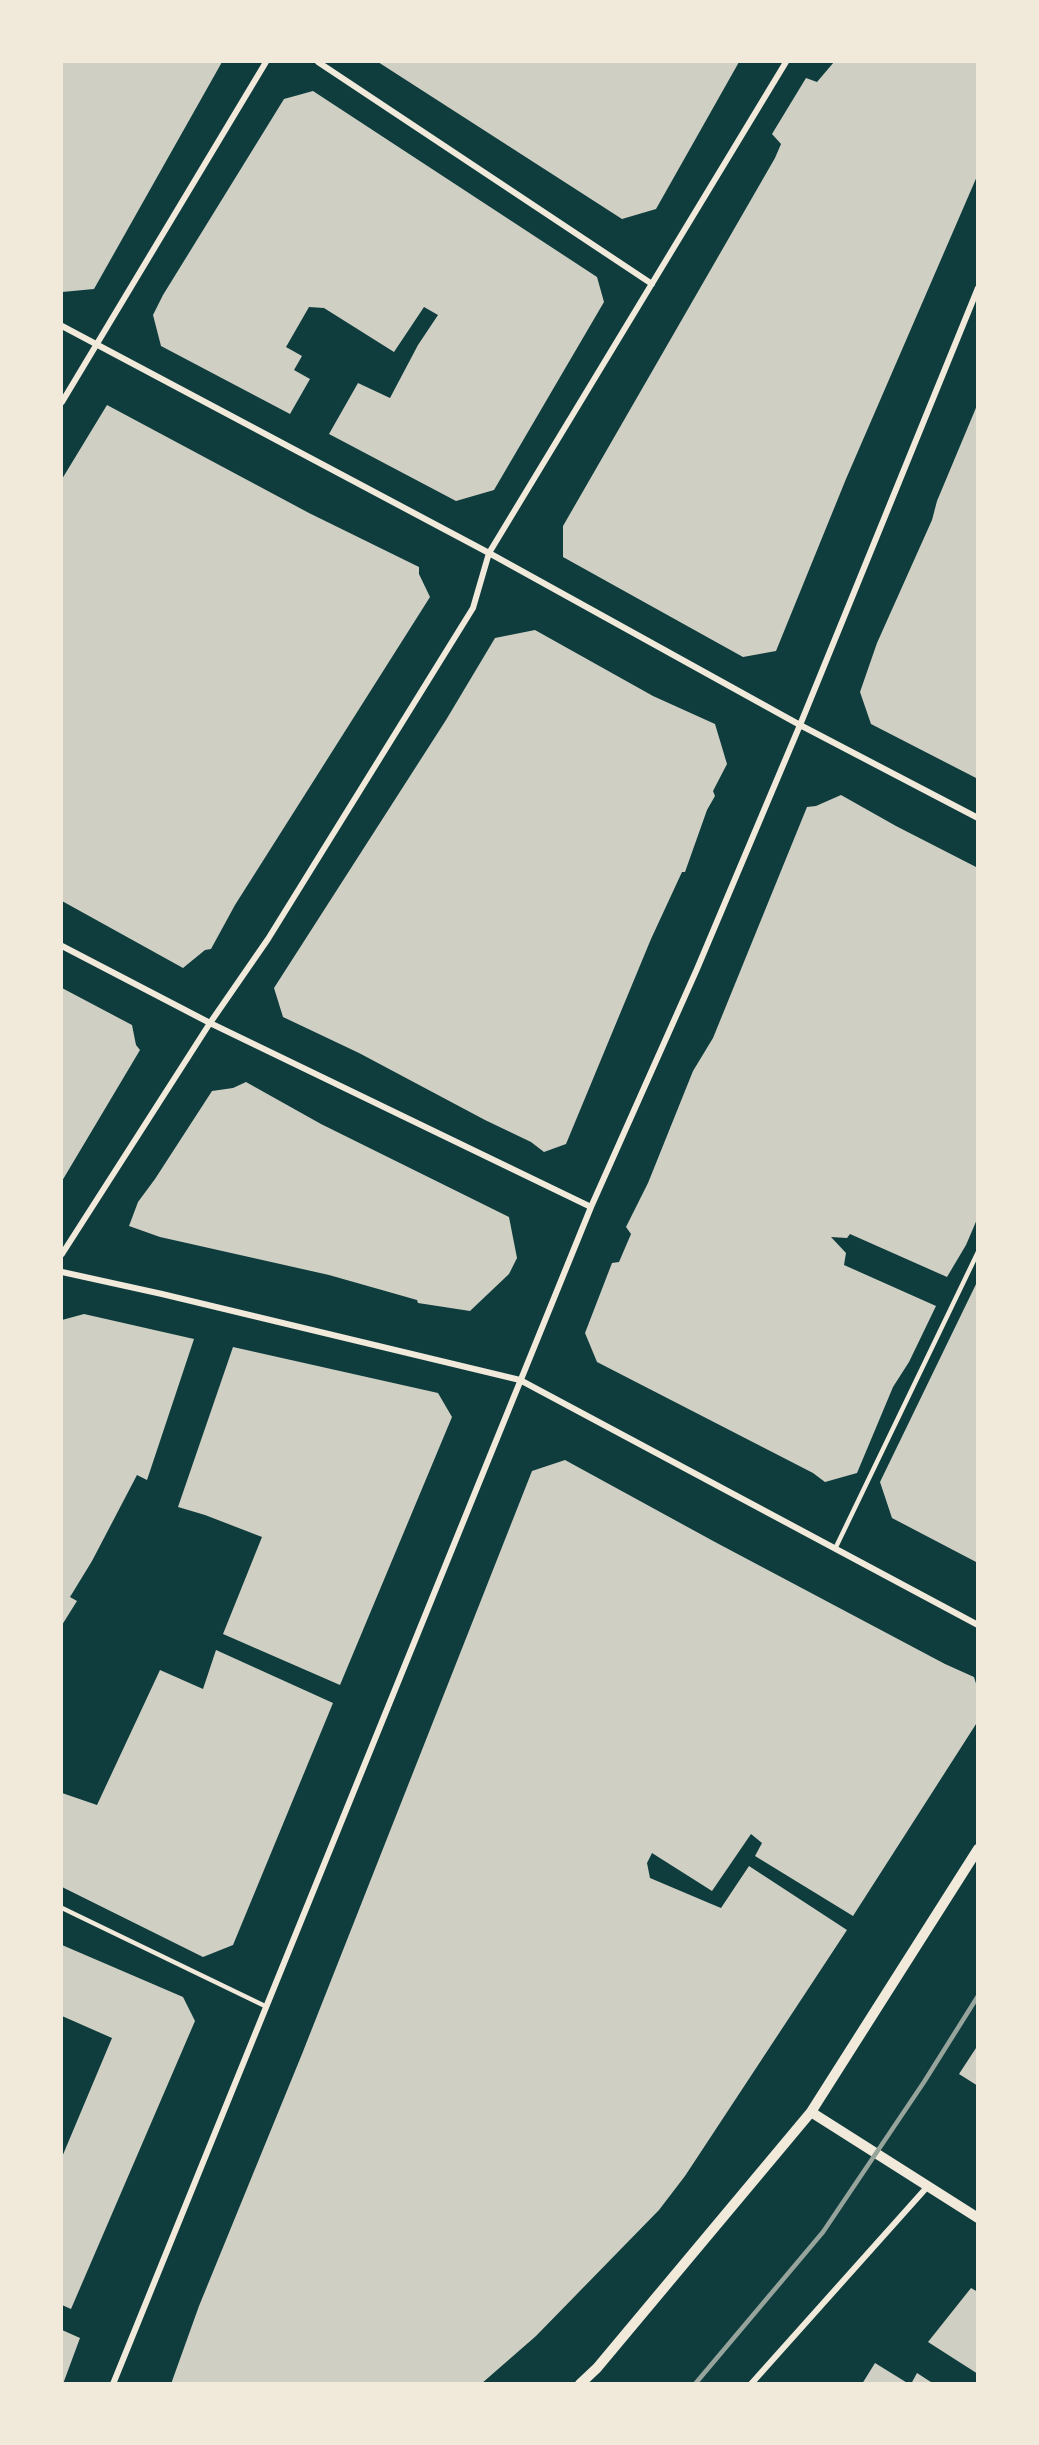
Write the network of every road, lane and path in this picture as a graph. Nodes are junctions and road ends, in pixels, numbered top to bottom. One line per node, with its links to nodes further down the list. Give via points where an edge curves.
1 (266, 62): 7 (street)
2 (318, 62): 4 (street)
3 (786, 62): 4 (street)
4 (652, 284): 9 (street)
5 (978, 288): 10 (street)
6 (62, 326): 7 (street)
7 (96, 343): 8 (street); 9 (street)
8 (62, 402)
9 (489, 553): 10 (street); 13 (street, via 474,608 274,929)
10 (800, 725): 11 (street); 14 (street)
11 (978, 818)
12 (62, 946): 13 (street)
13 (210, 1023): 14 (street); 16 (street)
14 (591, 1207): 18 (street)
15 (978, 1252): 19 (lane)
16 (62, 1254)
17 (62, 1272): 18 (street)
18 (520, 1380): 19 (street); 23 (street)
19 (835, 1549): 20 (street)
20 (978, 1625)
21 (978, 1849): 24 (street)
22 (62, 1908): 23 (lane)
23 (265, 2006): 27 (street)
24 (811, 2112): 25 (street); 28 (street)
25 (928, 2186): 26 (street); 29 (street)
26 (978, 2218)
27 (113, 2384)
28 (580, 2384)
29 (751, 2384)

